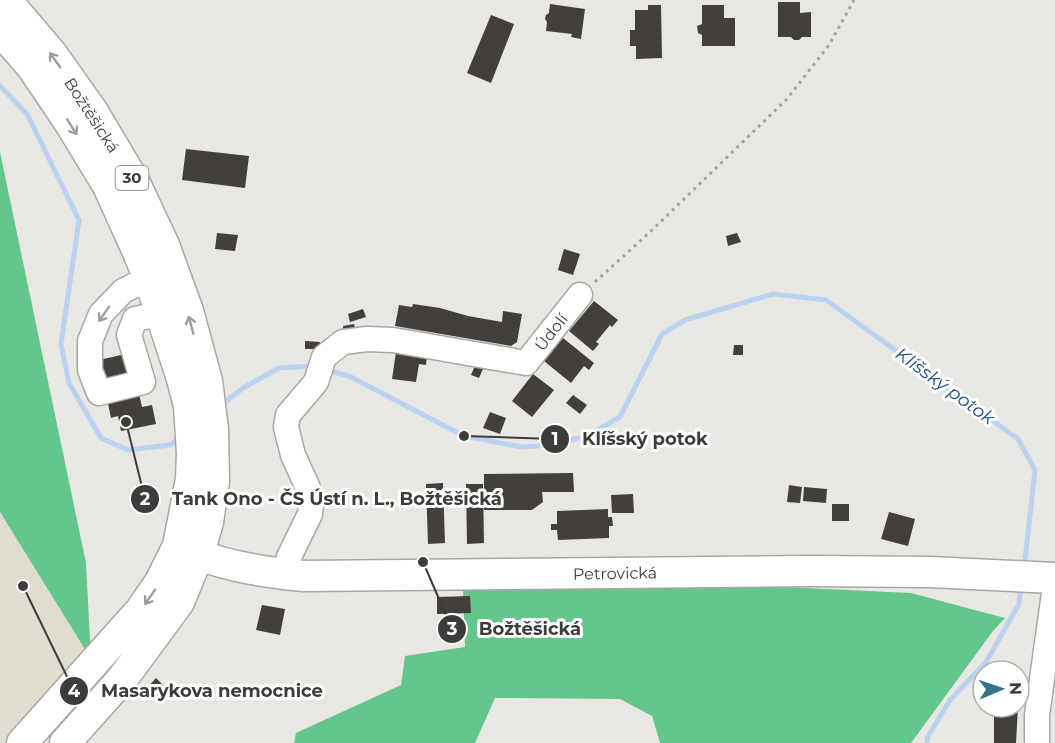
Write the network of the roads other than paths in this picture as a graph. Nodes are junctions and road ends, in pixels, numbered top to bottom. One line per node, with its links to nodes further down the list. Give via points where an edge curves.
1 (6, 0): 6 (main road, Božtěšická / 30, one-way to 1, via 208,522 214,481 207,381 188,311 134,181 52,54)
2 (0, 30): 3 (main road, Božtěšická / 30, one-way to 3, via 32,67 108,186)
3 (148, 278): 5 (main road, Božtěšická / 30); 5 (street, one-way to 5, via 123,291 101,314 90,341 90,370 99,393 142,382 129,335 135,319)
4 (580, 295): 7 (street, Údolí, via 526,363 367,339 343,342 324,357 316,382 288,415 286,427 293,454 312,497 310,514)
5 (160, 314): 6 (main road, Božtěšická / 30, via 189,406 192,453)
6 (188, 551): 7 (main road, Petrovická, via 234,566); 10 (main road, 30, one-way to 10); 11 (main road, 30, via 179,602 123,678)
7 (285, 574): 8 (main road, Petrovická, via 810,571)
8 (1055, 578)
9 (1055, 586): 12 (street, via 1037,715)
10 (22, 743)
11 (64, 743)
12 (1037, 743)

